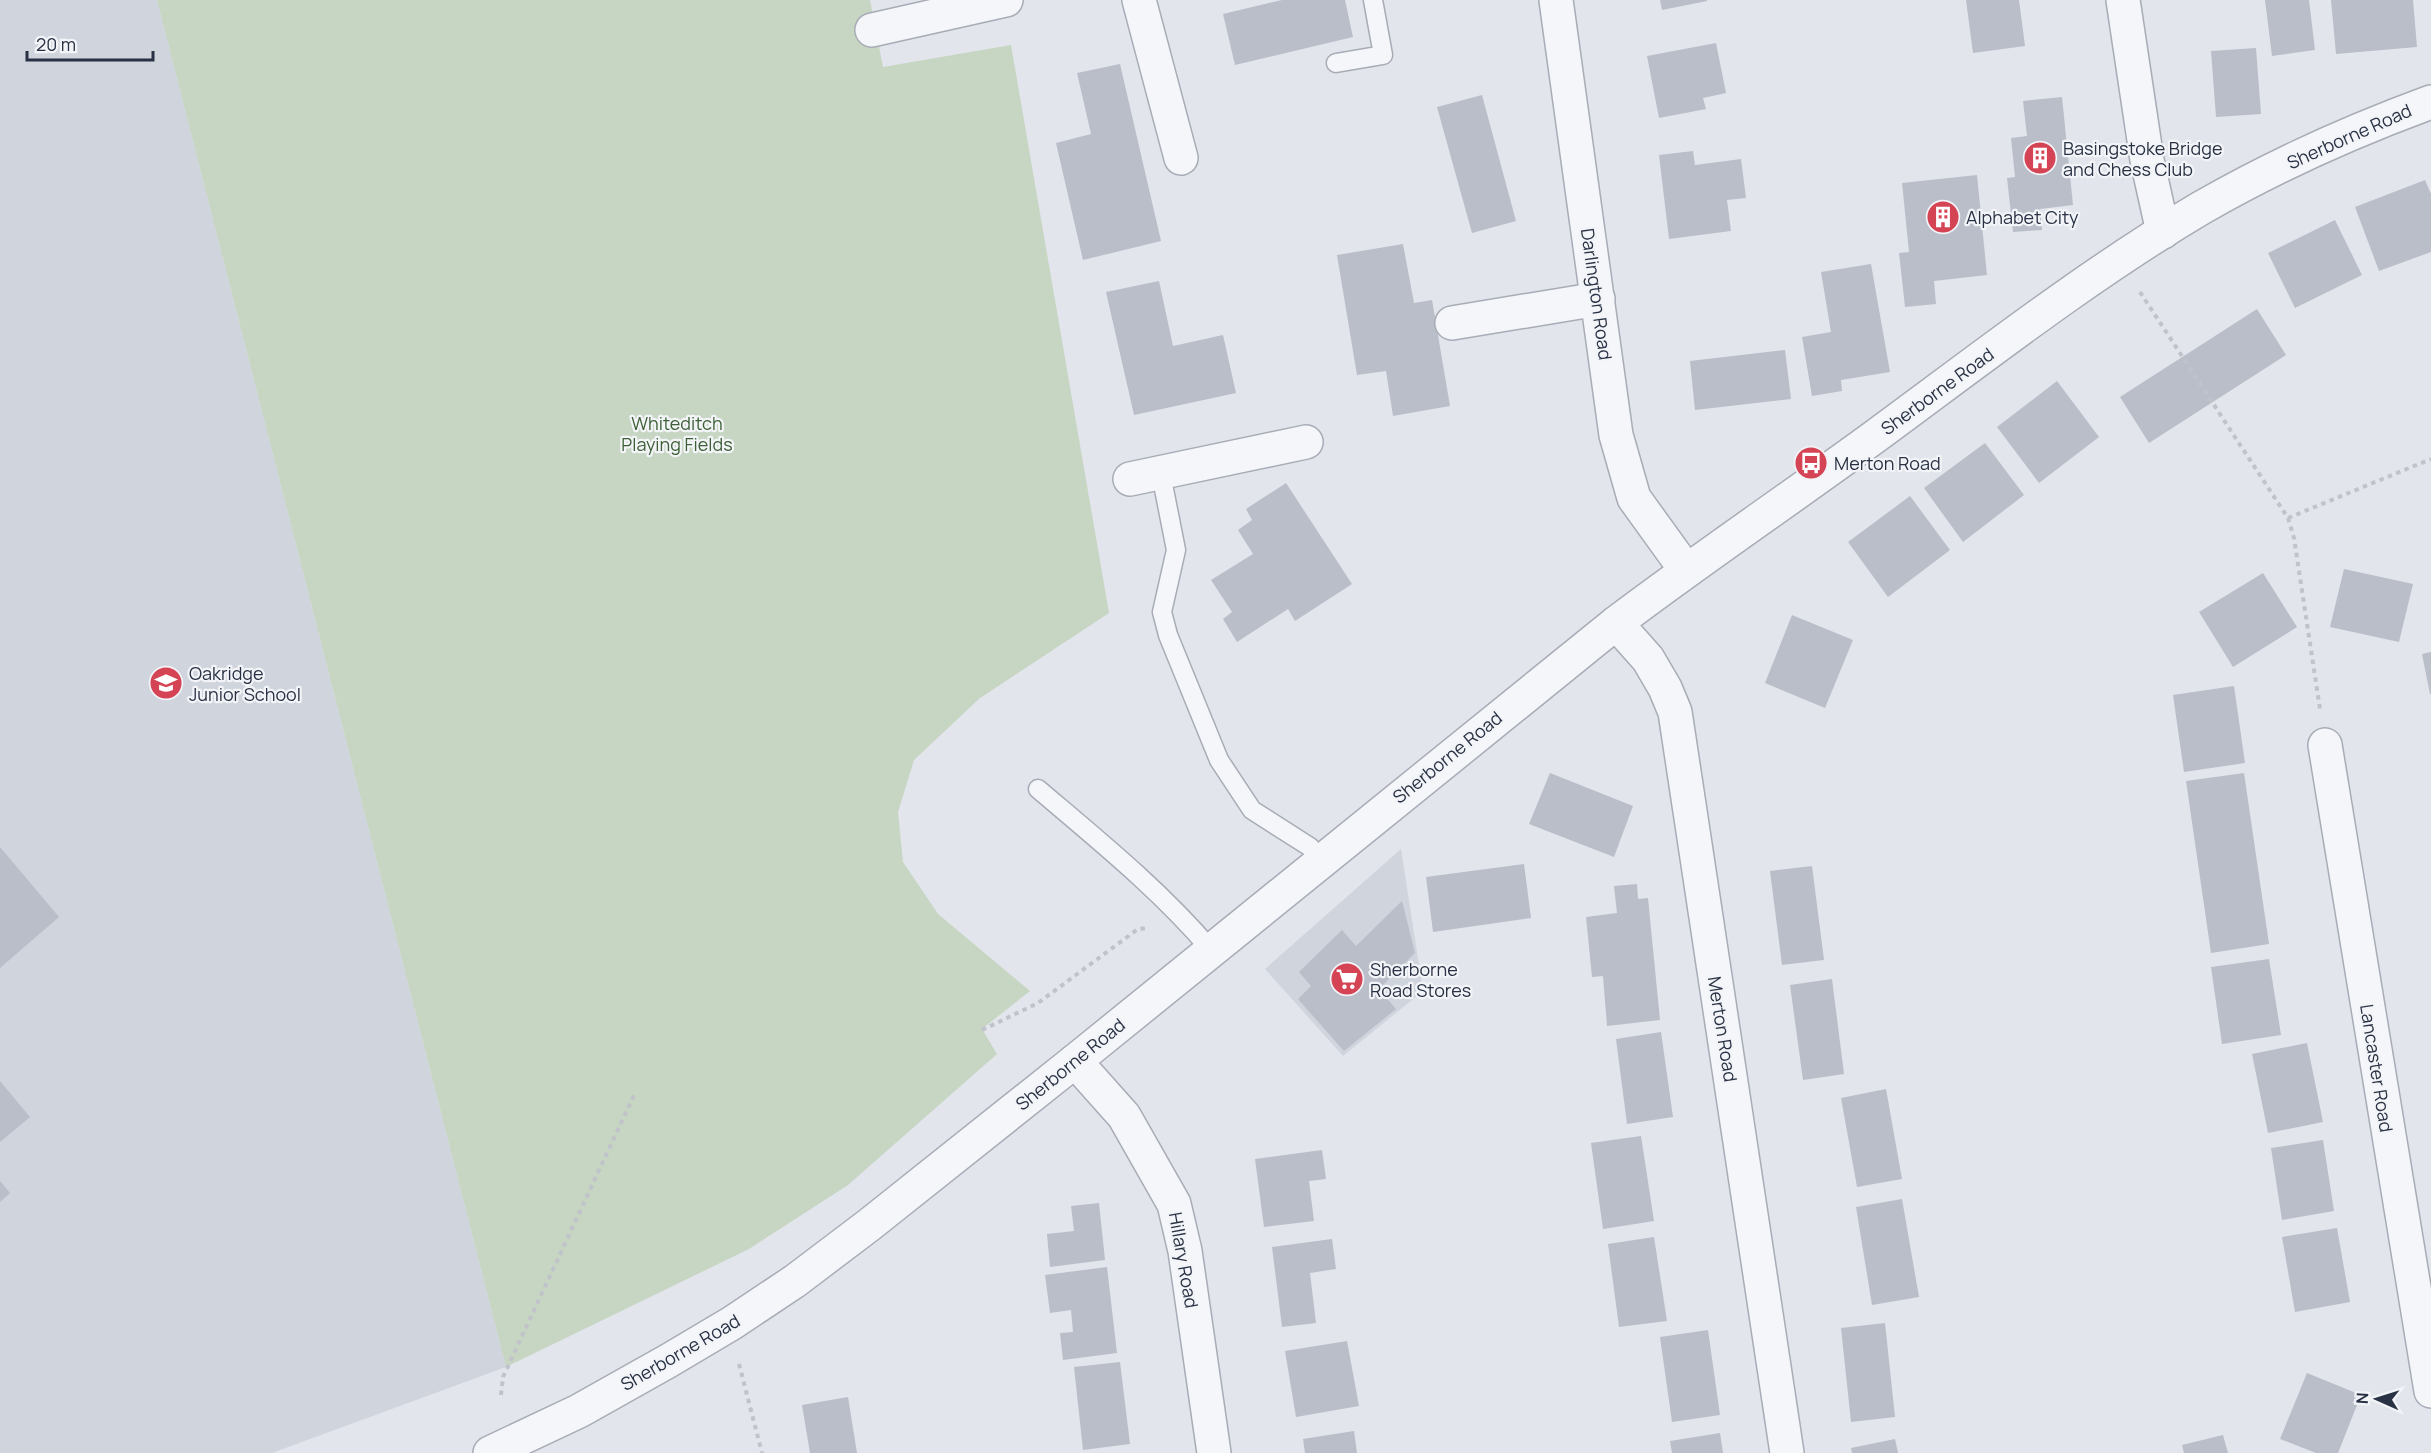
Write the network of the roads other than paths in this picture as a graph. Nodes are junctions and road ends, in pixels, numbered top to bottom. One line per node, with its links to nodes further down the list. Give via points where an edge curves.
1 (1006, 0): 6 (street)
2 (1138, 0): 9 (street)
3 (1373, 0): 7 (lane, via 1383,55)
4 (1556, 0): 11 (street, Darlington Road)
5 (2123, 0): 10 (street, via 2147,160)
6 (872, 30)
7 (1336, 63)
8 (2431, 102): 10 (street, Sherborne Road, via 2372,124 2266,173)
9 (1181, 158)
10 (2163, 232): 15 (street, Sherborne Road, via 2047,310 1763,519)
11 (1598, 299): 12 (street); 15 (street, Darlington Road, via 1616,435 1634,498)
12 (1452, 323)
13 (1306, 442): 14 (street)
14 (1146, 477): 19 (lane, via 1176,550 1162,612 1219,760 1252,810 1310,847)
15 (1686, 570): 16 (street, Sherborne Road)
16 (1616, 623): 19 (street, Sherborne Road); 26 (street, Merton Road, via 1648,659 1675,712)
17 (2325, 745): 22 (street, Lancaster Road)
18 (1038, 789): 20 (lane, via 1146,882)
19 (1321, 861): 20 (street, Sherborne Road)
20 (1202, 939): 21 (street, Sherborne Road)
21 (1075, 1060): 24 (street, Sherborne Road, via 795,1281 579,1411); 25 (street, Hillary Road, via 1124,1116 1174,1204 1185,1251)
22 (2425, 1321): 23 (street, Lancaster Road)
23 (2431, 1391)
24 (490, 1453)
25 (1214, 1453)
26 (1787, 1453)

